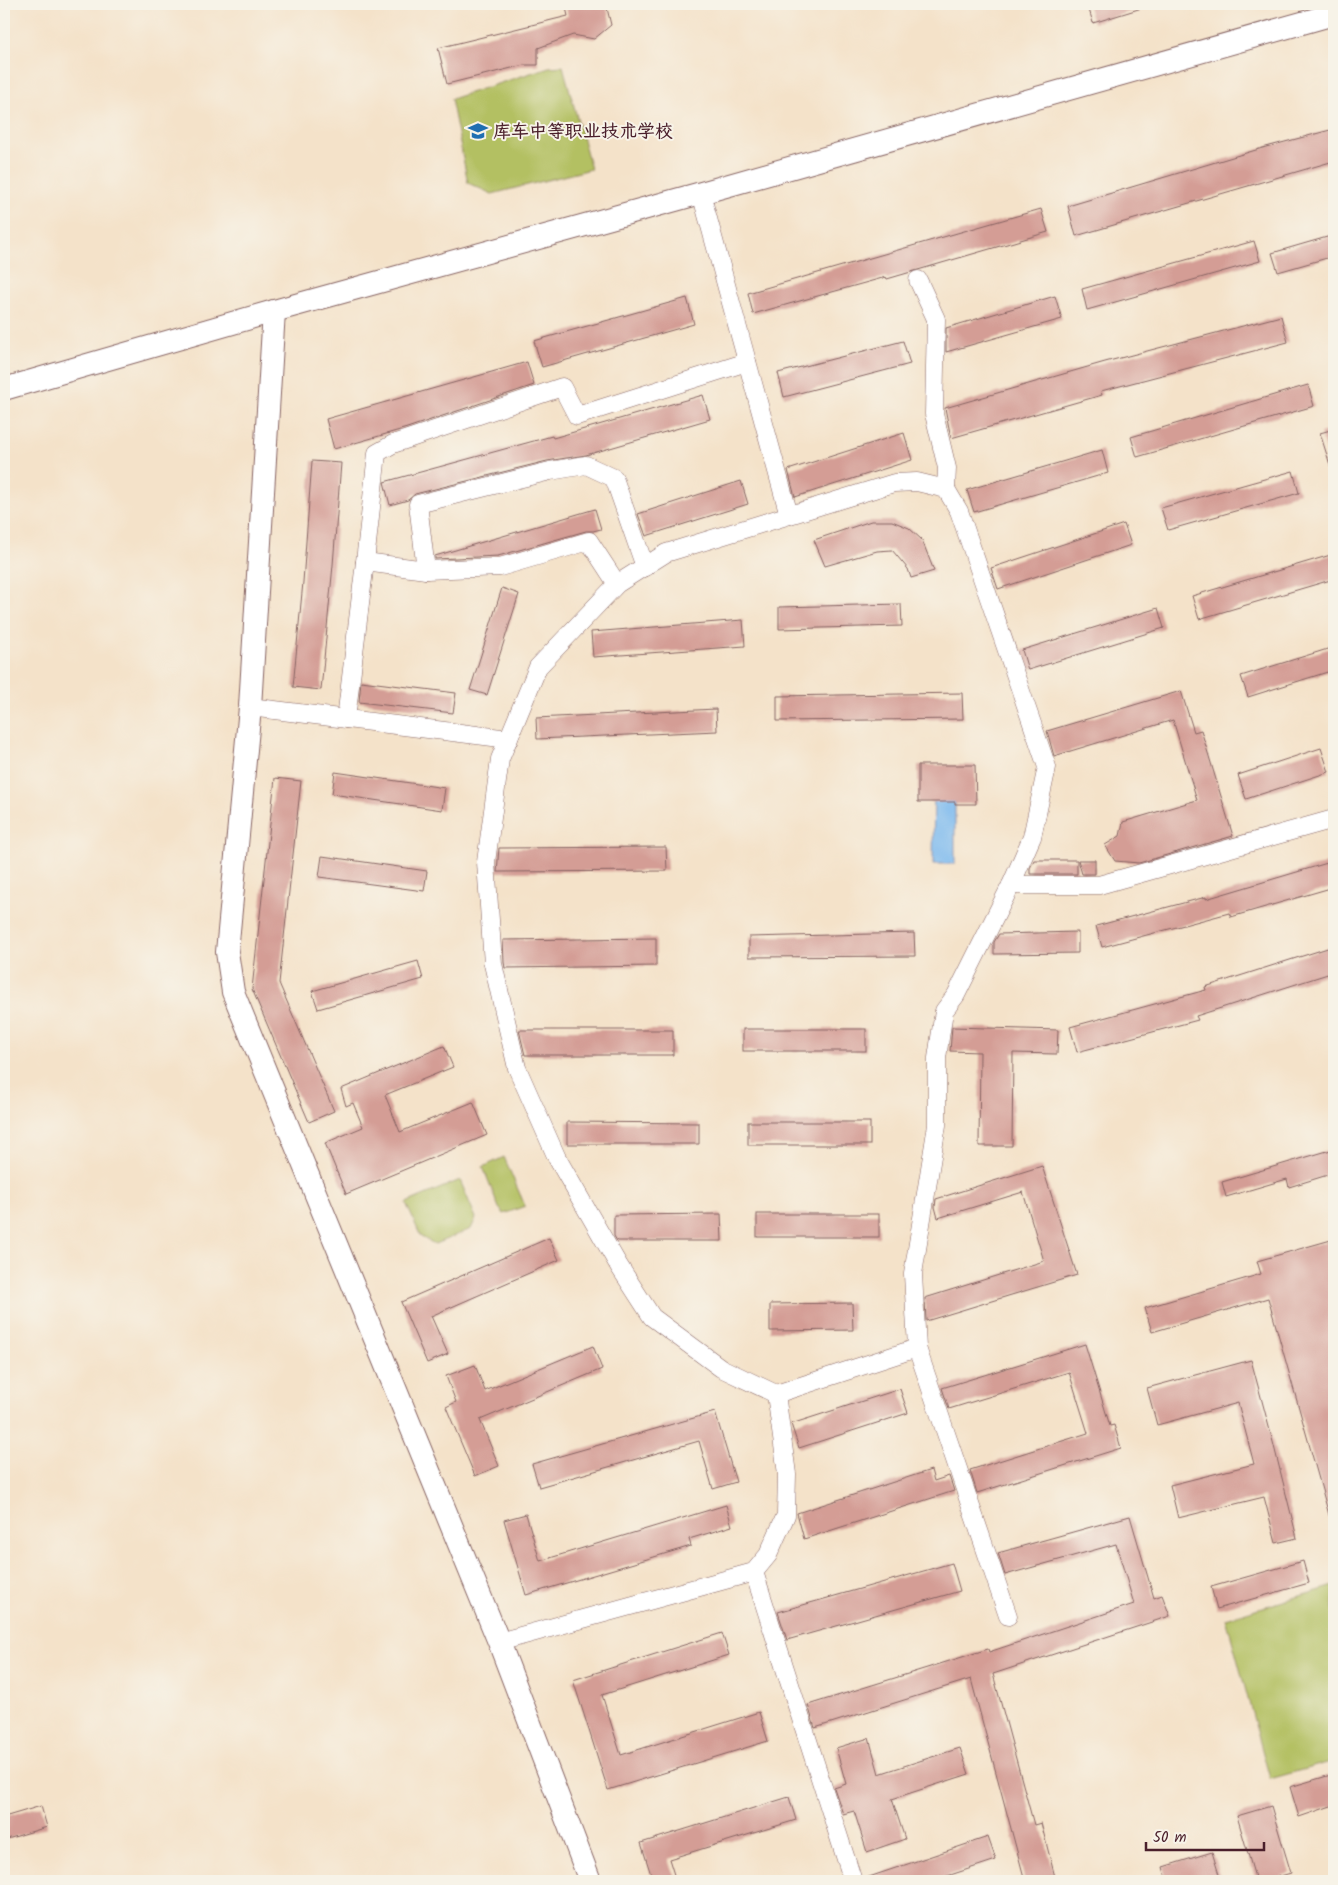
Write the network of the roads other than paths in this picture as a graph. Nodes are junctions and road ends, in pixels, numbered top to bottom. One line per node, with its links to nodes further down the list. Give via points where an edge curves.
1 (1334, 14): 2 (street)
2 (701, 193): 4 (street); 5 (street)
3 (918, 280): 7 (street, via 936,319 934,414 947,468)
4 (274, 311): 6 (street); 13 (street)
5 (747, 362): 8 (street); 9 (street, via 577,416 562,387 392,444 377,453)
6 (4, 389)
7 (946, 489): 8 (street, via 917,482 894,483); 17 (street, via 959,511 1047,767 1032,837)
8 (789, 515): 10 (street, via 666,553)
9 (365, 562): 11 (street); 14 (street)
10 (645, 567): 11 (street, via 614,478 586,465 550,470 418,504); 12 (street)
11 (426, 570): 12 (street, via 500,568 589,541)
12 (618, 584): 15 (street, via 538,667)
13 (250, 707): 14 (street); 22 (street, via 227,952 233,992)
14 (346, 719): 15 (street)
15 (508, 739): 19 (street, via 500,759 486,862 493,964 517,1068 557,1158 652,1317 721,1368)
16 (1334, 819): 17 (street, via 1099,885)
17 (1011, 885): 18 (street, via 956,995 944,1011 937,1058 937,1125 913,1274)
18 (917, 1348): 19 (street); 21 (street)
19 (776, 1394): 20 (street, via 787,1474 786,1515 768,1555)
20 (754, 1572): 22 (street); 24 (street)
21 (1008, 1616)
22 (499, 1642): 23 (street)
23 (590, 1881)
24 (854, 1881)

